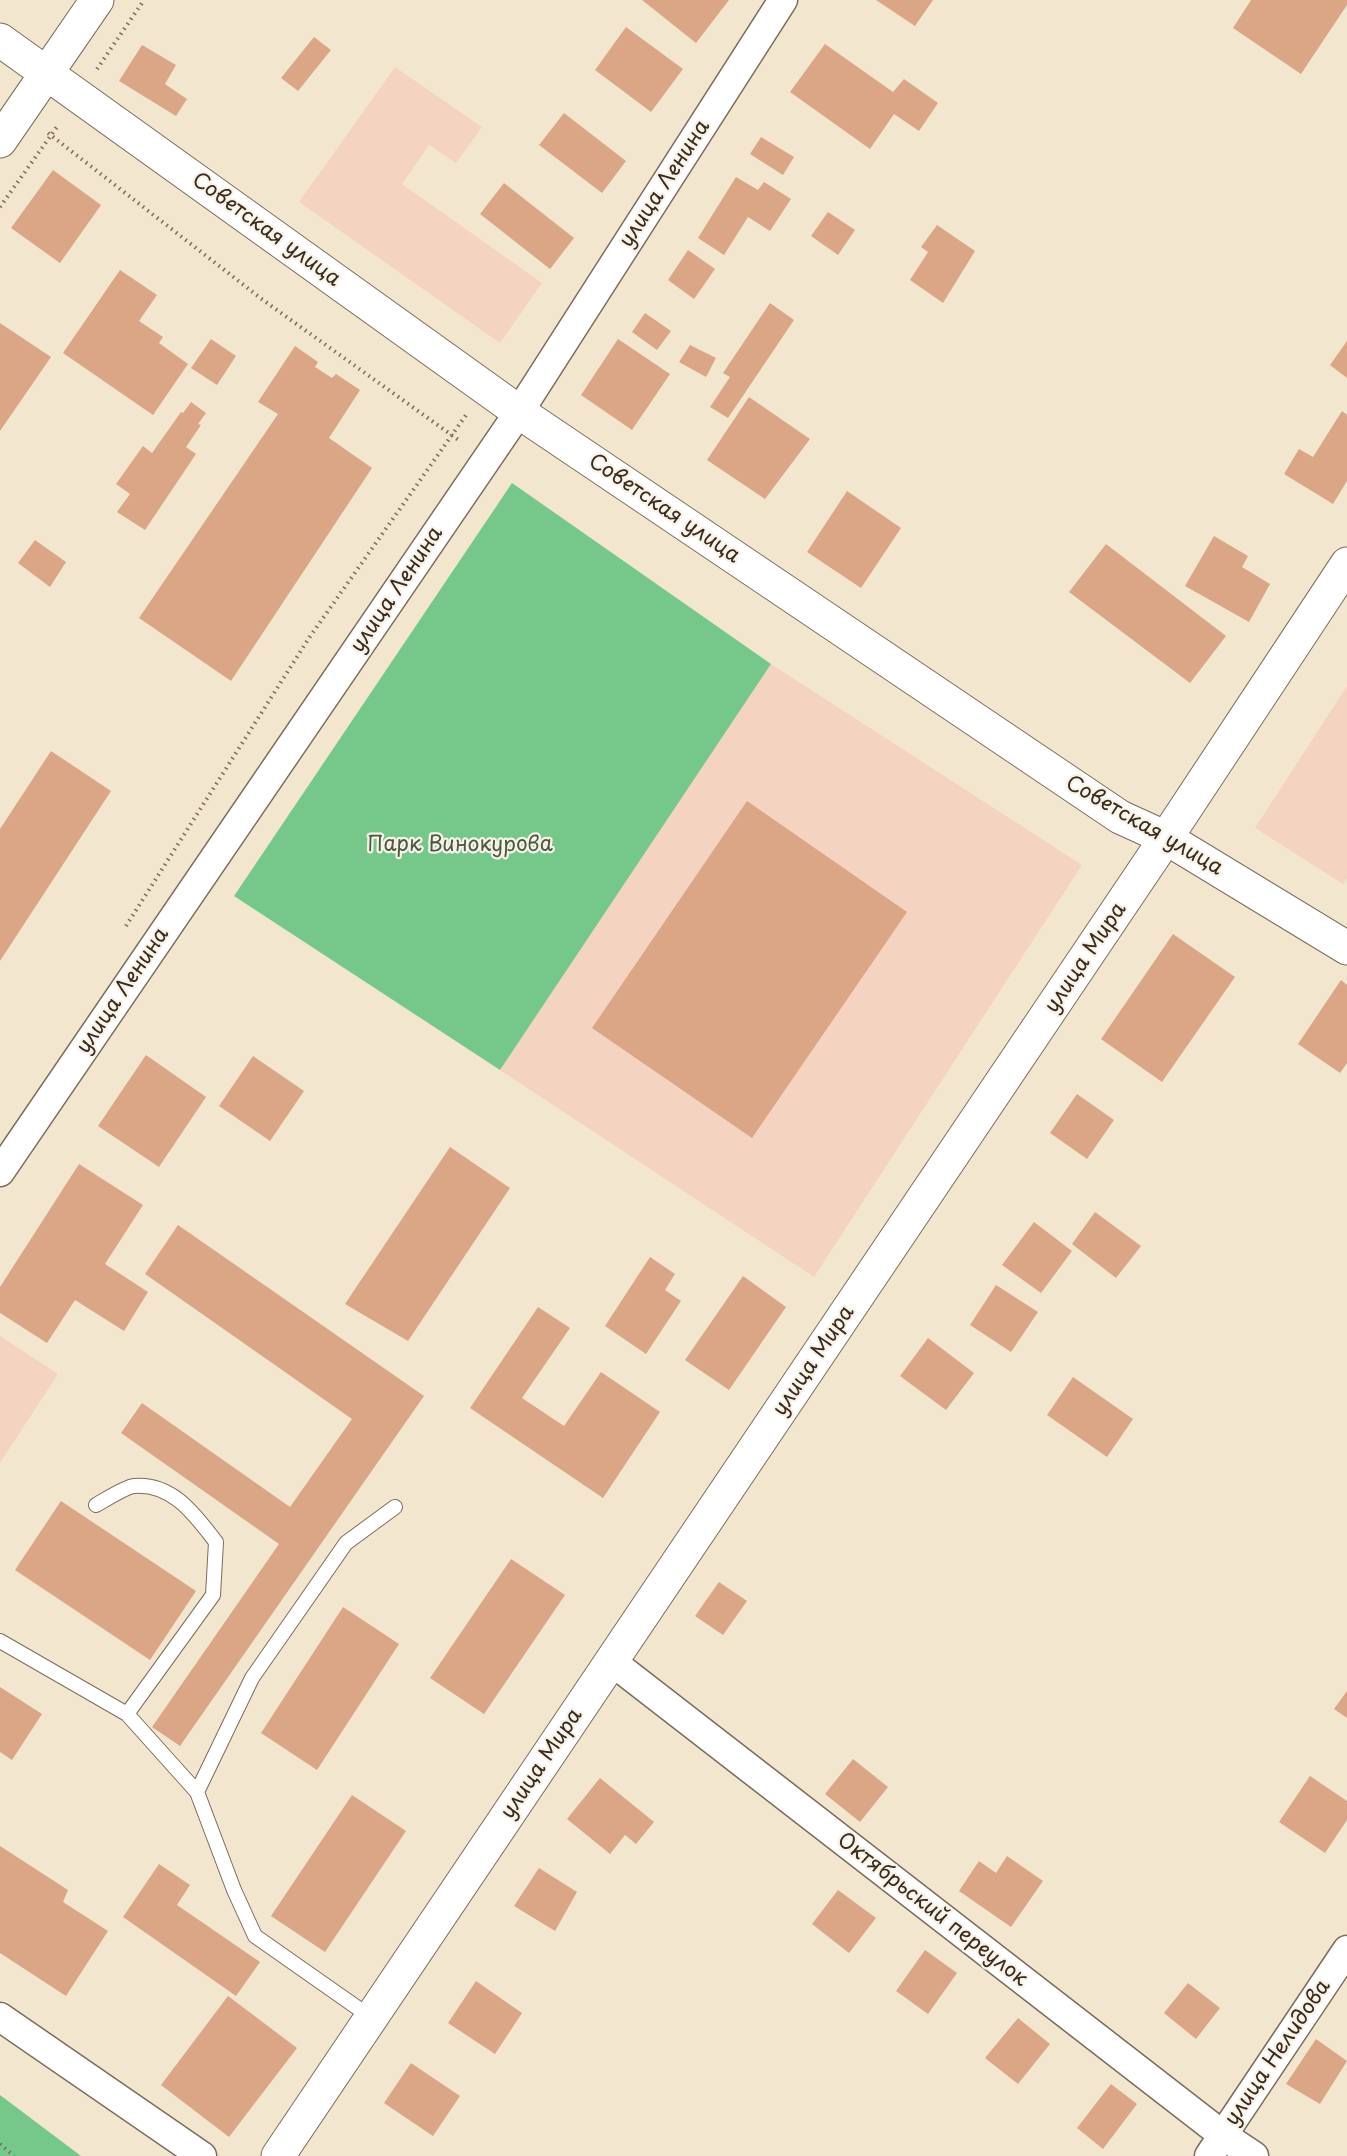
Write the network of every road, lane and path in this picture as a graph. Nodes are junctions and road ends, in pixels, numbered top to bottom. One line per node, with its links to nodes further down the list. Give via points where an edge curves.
1 (97, 0): 4 (main road)
2 (783, 0): 8 (street, улица Ленина)
3 (0, 40): 4 (main road, Советская улица)
4 (46, 72): 5 (main road); 7 (main road, Советская улица)
5 (22, 108): 6 (main road); 9 (path, via 51,135 263,300)
6 (0, 141)
7 (485, 388): 8 (main road, Советская улица); 9 (path)
8 (519, 412): 10 (street, улица Ленина); 12 (main road, Советская улица, via 1120,817)
9 (453, 435): 10 (path); 13 (path, via 309,638)
10 (485, 459): 15 (street, улица Ленина)
11 (1347, 564): 12 (main road, улица Мира)
12 (1166, 838): 14 (main road, Советская улица); 19 (main road, улица Мира)
13 (120, 935)
14 (1347, 948)
15 (0, 1172)
16 (96, 1504): 20 (lane, via 133,1486 166,1491 193,1513 216,1542 213,1595)
17 (395, 1507): 21 (lane, via 346,1543 258,1668)
18 (0, 1641): 20 (lane)
19 (611, 1662): 24 (main road, улица Мира); 26 (street, Октябрьский переулок)
20 (127, 1714): 21 (lane)
21 (197, 1792): 24 (lane, via 255,1936)
22 (1347, 1950): 26 (street, улица Нелидова)
23 (0, 2018): 28 (street)
24 (372, 2018): 29 (main road, улица Мира)
25 (0, 2144): 27 (path)
26 (1216, 2146): 30 (street, Октябрьский переулок)
27 (14, 2156)
28 (202, 2156)
29 (278, 2156)
30 (1254, 2156)

